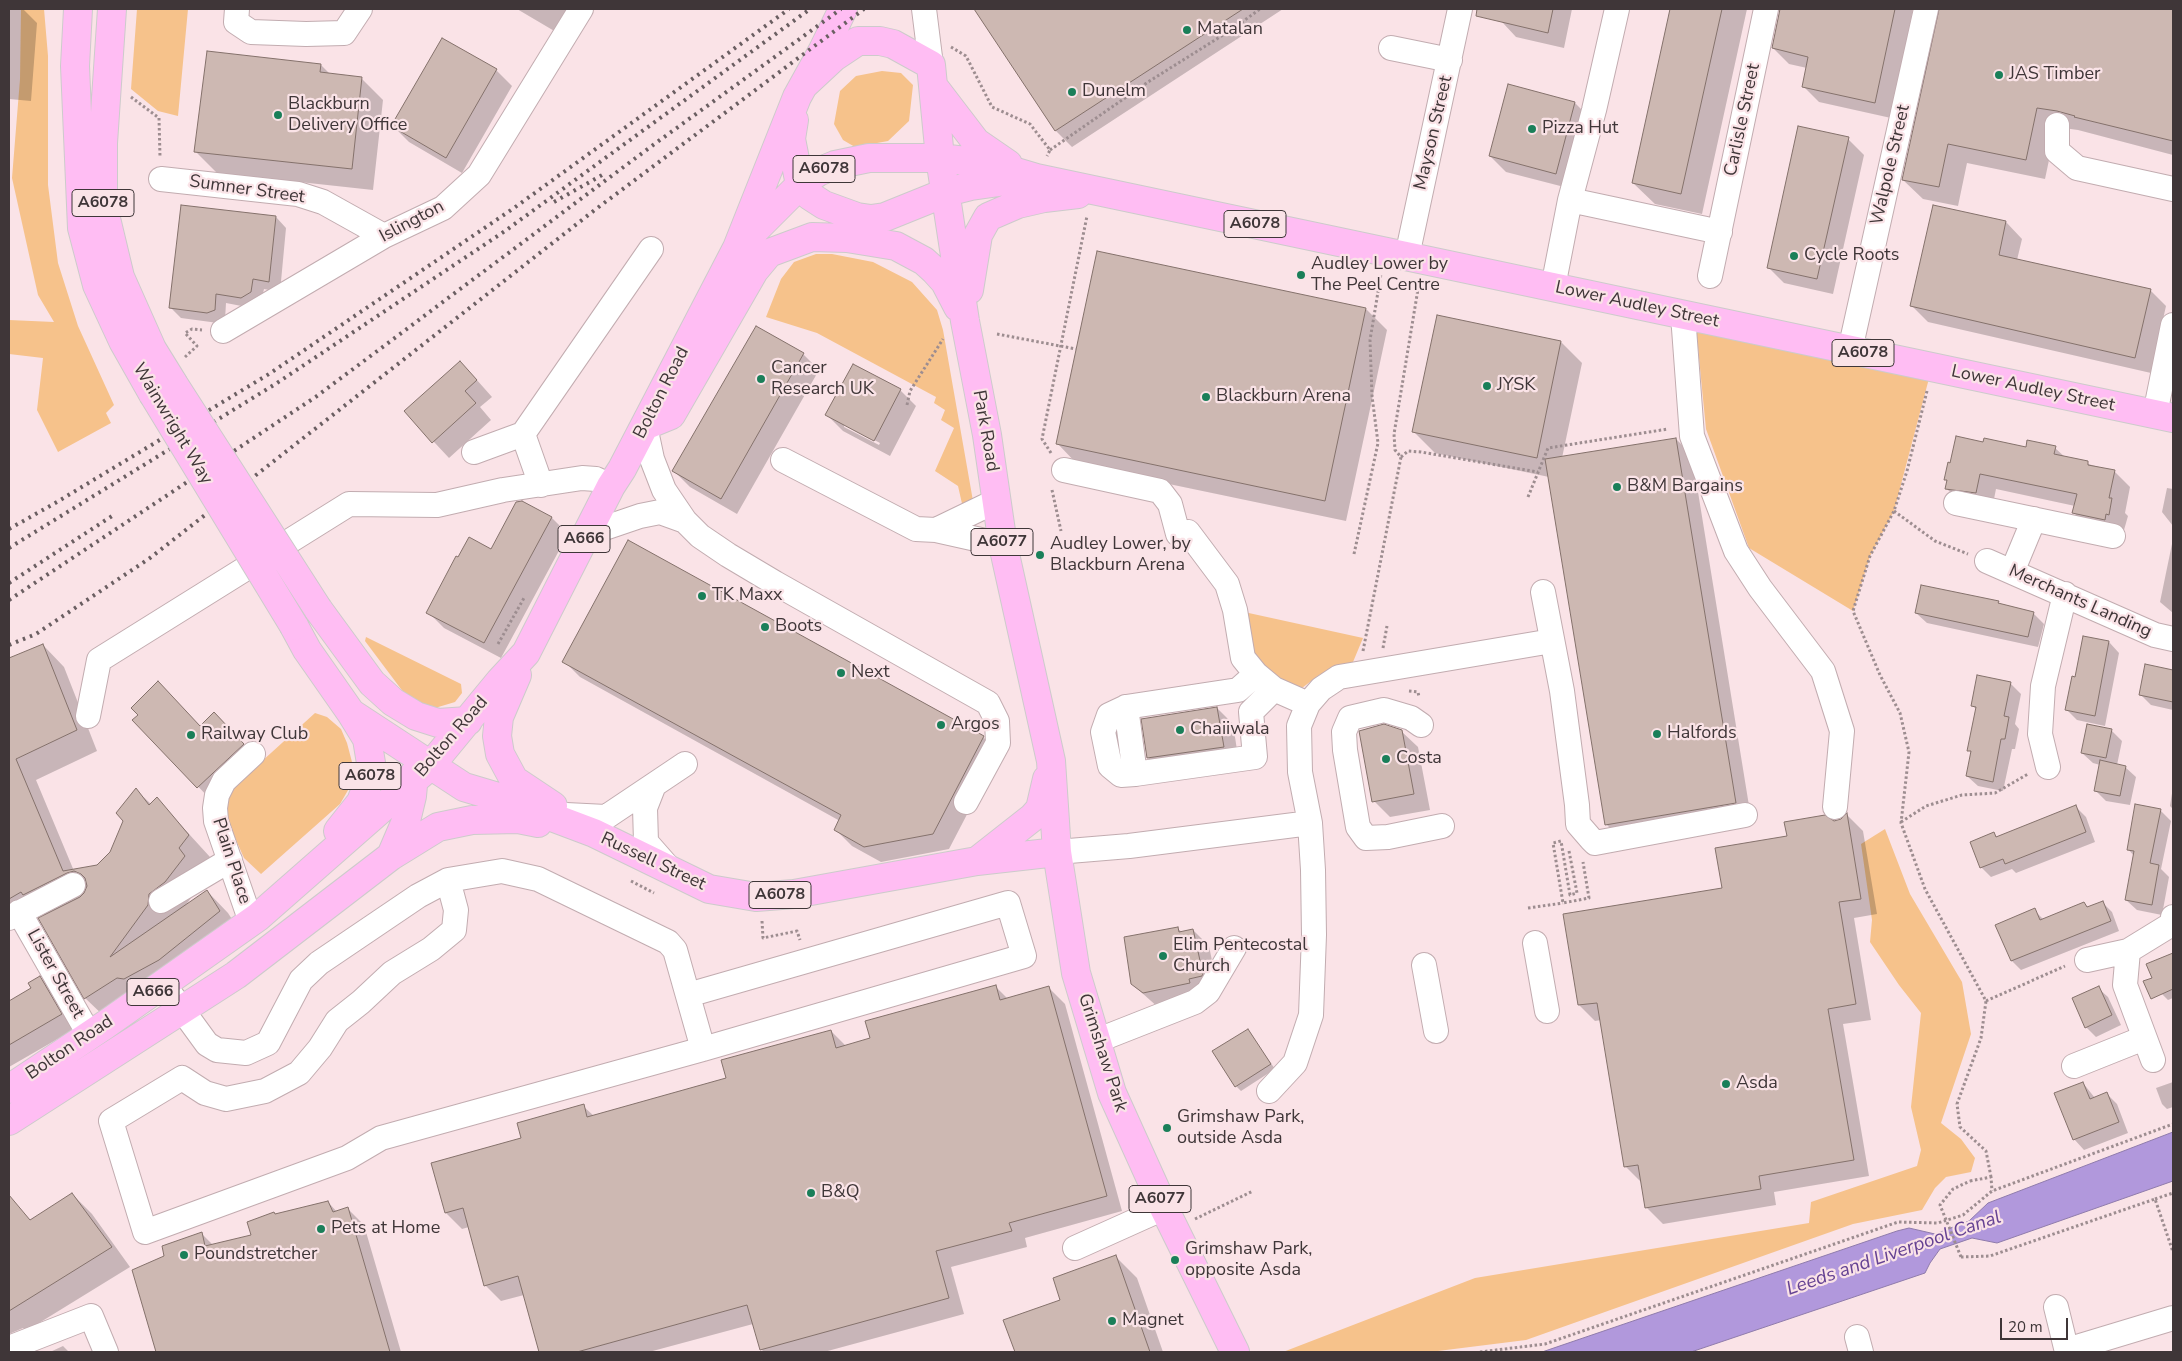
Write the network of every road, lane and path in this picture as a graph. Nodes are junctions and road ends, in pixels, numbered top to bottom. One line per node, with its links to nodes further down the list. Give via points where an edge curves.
1 (78, 9): 46 (highway, Wainwright Way / A6078, via 75,66 82,228 97,285 123,341)
2 (112, 9): 46 (highway, Wainwright Way / A6078, via 103,143 103,206 120,277)
3 (237, 9): 4 (street, via 236,22 251,32 344,34)
4 (360, 9)
5 (581, 9): 30 (street, Islington, via 480,176 443,208)
6 (843, 9): 16 (highway)
7 (924, 9): 15 (street, Park Road)
8 (1260, 9): 19 (path)
9 (1460, 9): 14 (street, Mayson Street)
10 (1617, 9): 27 (street)
11 (1766, 9): 29 (street, Carlisle Street)
12 (1926, 9): 44 (street, Walpole Street)
13 (1392, 48): 14 (street)
14 (1450, 60): 33 (street, Mayson Street)
15 (938, 66): 16 (highway, via 893,44 858,42 834,56); 19 (path, via 966,56 992,108 1030,124); 20 (highway, Park Road); 21 (highway, via 976,142 1007,163)
16 (801, 90): 23 (highway, via 791,138); 31 (highway)
17 (125, 92): 22 (path, via 159,118)
18 (2057, 125): 24 (street, via 2056,151 2077,168)
19 (1050, 150): 21 (path)
20 (940, 158): 21 (highway, Lower Audley Street / A6078); 23 (highway, A6078, via 852,160 818,172); 25 (highway, Park Road)
21 (1041, 170): 25 (highway); 26 (highway, Lower Audley Street / A6078)
22 (162, 179): 30 (street, Sumner Street, via 298,194 323,202)
23 (800, 185): 25 (highway, via 824,205 871,219 884,217); 31 (highway, A6078)
24 (2173, 189)
25 (946, 192): 37 (highway, Park Road)
26 (1101, 192): 33 (highway, Lower Audley Street / A6078); 37 (highway, Lower Audley Street / A6078, via 1044,198 1018,204 988,218 978,235)
27 (1570, 200): 29 (street); 35 (street)
28 (1087, 216): 42 (path)
29 (1720, 232): 34 (street, Carlisle Street)
30 (384, 236): 39 (street, Islington)
31 (737, 248): 50 (highway, Bolton Road / A666)
32 (651, 249): 51 (street)
33 (1405, 256): 35 (highway, Lower Audley Street / A6078); 53 (path, via 1394,434 1396,450); 70 (path, via 1370,340 1378,443)
34 (1710, 276)
35 (1553, 287): 36 (highway, Lower Audley Street / A6078)
36 (1683, 315): 44 (highway, Lower Audley Street / A6078); 49 (street)
37 (965, 321): 47 (path, via 953,324 910,391); 50 (highway, via 946,282 924,261 908,252 866,240 812,237 769,253 754,271 671,415); 60 (highway, Park Road / A6077)
38 (2173, 325): 48 (street)
39 (223, 331)
40 (185, 333): 46 (path, via 197,346)
41 (997, 334): 42 (path)
42 (1061, 346): 43 (path); 56 (path, via 1042,439)
43 (1076, 349)
44 (1850, 350): 45 (highway, Lower Audley Street / A6078)
45 (1932, 367): 48 (highway, Lower Audley Street / A6078); 62 (path)
46 (169, 379): 84 (highway, Wainwright Way / A6078, bridge, via 318,609); 87 (highway, Wainwright Way / A6078, bridge, via 307,650)
47 (907, 405)
48 (2164, 416)
49 (1691, 425): 55 (path, via 1548,448); 98 (street, via 1692,436 1736,551 1760,588 1824,671 1842,731)
50 (645, 426): 58 (highway, Bolton Road / A666); 64 (street, via 652,459 664,490)
51 (523, 434): 52 (street); 57 (street)
52 (474, 452)
53 (1401, 457): 55 (path, via 1408,451 1421,452); 81 (path, via 1363,652)
54 (783, 460): 65 (street, via 916,529)
55 (1538, 472): 59 (path)
56 (1057, 476): 66 (path); 83 (street, via 1160,491 1170,504 1183,533 1227,584 1243,658)
57 (541, 485): 58 (street, via 582,478 596,479); 88 (street, via 437,505 349,504 99,660)
58 (611, 486): 67 (highway, Bolton Road / A666)
59 (1528, 497)
60 (996, 501): 65 (street); 69 (highway, Park Road / A6077)
61 (1956, 503): 63 (street)
62 (1894, 511): 71 (path, via 1935,541); 102 (path, via 1870,556 1853,611 1900,713 1908,752)
63 (2034, 519): 68 (street); 72 (street)
64 (685, 521): 67 (street, via 660,512); 97 (street, via 728,555 988,704 997,721 998,743)
65 (936, 530): 69 (street)
66 (1061, 531)
67 (586, 534): 82 (highway, Bolton Road / A666)
68 (2114, 536)
69 (1002, 545): 92 (highway, Park Road / A6077)
70 (1354, 554)
71 (1987, 561): 72 (street, Merchants Landing)
72 (2012, 572): 75 (street, Merchants Landing)
73 (528, 590): 80 (path)
74 (1543, 592): 78 (street)
75 (2065, 594): 77 (street, Merchants Landing); 94 (street, via 2043,686 2040,734)
76 (1386, 626): 79 (path, via 1384,648)
77 (2173, 640)
78 (1552, 641): 86 (street, via 1339,677 1321,689); 105 (street, via 1570,744 1578,824)
79 (1377, 649)
80 (495, 650)
81 (1370, 650)
82 (526, 653): 89 (highway, Bolton Road / A666); 99 (highway, via 499,717 497,736 500,754 514,780)
83 (1256, 674): 85 (street); 85 (street, via 1238,690 1126,707 1109,715 1103,732 1110,766 1121,774 1135,774 1255,757 1251,712)
84 (372, 683): 89 (highway, Wainwright Way / A6078, via 416,716 438,723); 95 (highway, via 414,744)
85 (1274, 689): 86 (street)
86 (1308, 704): 101 (street, via 1299,726 1300,772)
87 (351, 713): 95 (highway, Wainwright Way / A6078); 115 (highway, A6078, via 367,739 370,778 361,802)
88 (88, 716)
89 (468, 721): 95 (highway, Bolton Road / A666)
90 (1421, 725): 103 (street, via 1411,718 1384,710 1350,718 1344,732 1358,827 1366,838)
91 (253, 754): 109 (street, Plain Place, via 224,782 217,795 216,821)
92 (1051, 761): 107 (highway, Park Road / A6077); 110 (highway, Russell Street / A6078, via 1040,808)
93 (685, 764): 96 (street)
94 (2048, 766): 102 (path, via 2018,778 1995,793 1962,795 1926,806)
95 (419, 768): 104 (highway, Russell Street / A6078); 108 (highway, via 406,821); 115 (highway, Bolton Road / A666)
96 (654, 785): 99 (street, via 606,817); 111 (street, via 645,808 646,842)
97 (966, 802)
98 (1835, 807)
99 (566, 815): 104 (highway)
100 (1745, 815): 105 (street)
101 (1310, 823): 107 (street); 145 (street, via 1314,935 1310,1015 1295,1064)
102 (1901, 823): 134 (path, via 1925,889)
103 (1442, 826)
104 (594, 833): 108 (highway, Bolton Road / A666, via 518,819 472,820 438,827); 111 (highway, Russell Street / A6078)
105 (1595, 843): 118 (path, via 1581,854 1589,898)
106 (1569, 847): 118 (path, via 1577,893 1570,895 1561,841 1553,843)
107 (1057, 852): 110 (highway, Russell Street / A6078); 140 (highway, Grimshaw Park / A6077, via 1076,973)
108 (391, 856): 135 (highway, Bolton Road / A666, via 236,975)
109 (230, 860): 117 (street); 125 (street, Plain Place)
110 (977, 861): 111 (highway, Russell Street / A6078, via 794,894 756,897 709,889)
111 (671, 871)
112 (448, 880): 133 (street, via 502,871 538,879 668,942 675,950); 135 (street, via 418,896 319,963 301,980 268,1042 246,1053 217,1050 207,1044); 141 (street, via 456,910 454,930 431,949 392,973 337,1021 299,1074 265,1091 226,1099 205,1093 182,1078 111,1121 145,1232 347,1158 381,1138)
113 (631, 881): 116 (path)
114 (73, 885): 120 (street)
115 (290, 887): 125 (highway, Bolton Road / A666)
116 (657, 894)
117 (161, 901)
118 (1563, 903): 119 (path)
119 (1528, 908)
120 (14, 915): 138 (street, Lister Street)
121 (2173, 917): 129 (street, via 2172,924)
122 (754, 920): 123 (path)
123 (762, 920): 124 (path); 126 (path, via 763,938)
124 (770, 920)
125 (251, 922): 132 (highway, Bolton Road / A666)
126 (797, 931)
127 (1535, 943): 136 (street)
128 (1234, 948): 140 (street, via 1208,992 1195,1002)
129 (2128, 951): 130 (street); 139 (street, via 2125,985)
130 (2087, 960): 134 (path, via 2069,964)
131 (1424, 965): 137 (street)
132 (164, 985): 135 (street); 138 (highway, Bolton Road / A666)
133 (688, 995): 141 (street); 141 (street, via 1008,903 1024,956)
134 (1986, 1002): 148 (path, via 1981,1038 1957,1104 1960,1127 1986,1151)
135 (182, 1011): 146 (highway, Bolton Road / A666)
136 (1547, 1012)
137 (1436, 1032)
138 (90, 1036): 144 (highway, Bolton Road / A666)
139 (2144, 1038): 142 (street); 143 (street)
140 (1096, 1041): 153 (highway, Grimshaw Park / A6077, via 1112,1093)
141 (703, 1049)
142 (2153, 1060)
143 (2074, 1066)
144 (9, 1089)
145 (1269, 1091)
146 (9, 1121)
147 (2173, 1124): 150 (path)
148 (1991, 1177): 150 (path); 152 (path, bridge, via 1970,1181 1953,1189 1940,1205 1961,1257 1990,1256)
149 (1253, 1191): 154 (path)
150 (1992, 1191): 163 (path, via 1963,1215 1938,1223 1898,1222 1554,1341)
151 (2173, 1193): 152 (path)
152 (2155, 1199): 156 (path)
153 (1164, 1208): 155 (street); 162 (highway, Grimshaw Park / A6077)
154 (1195, 1219)
155 (1075, 1248)
156 (2173, 1252)
157 (2056, 1307): 160 (street)
158 (2173, 1318): 160 (street)
159 (9, 1348): 161 (street, via 91,1316)
160 (2067, 1351)
161 (106, 1352)
162 (1235, 1352)
163 (1480, 1352)

